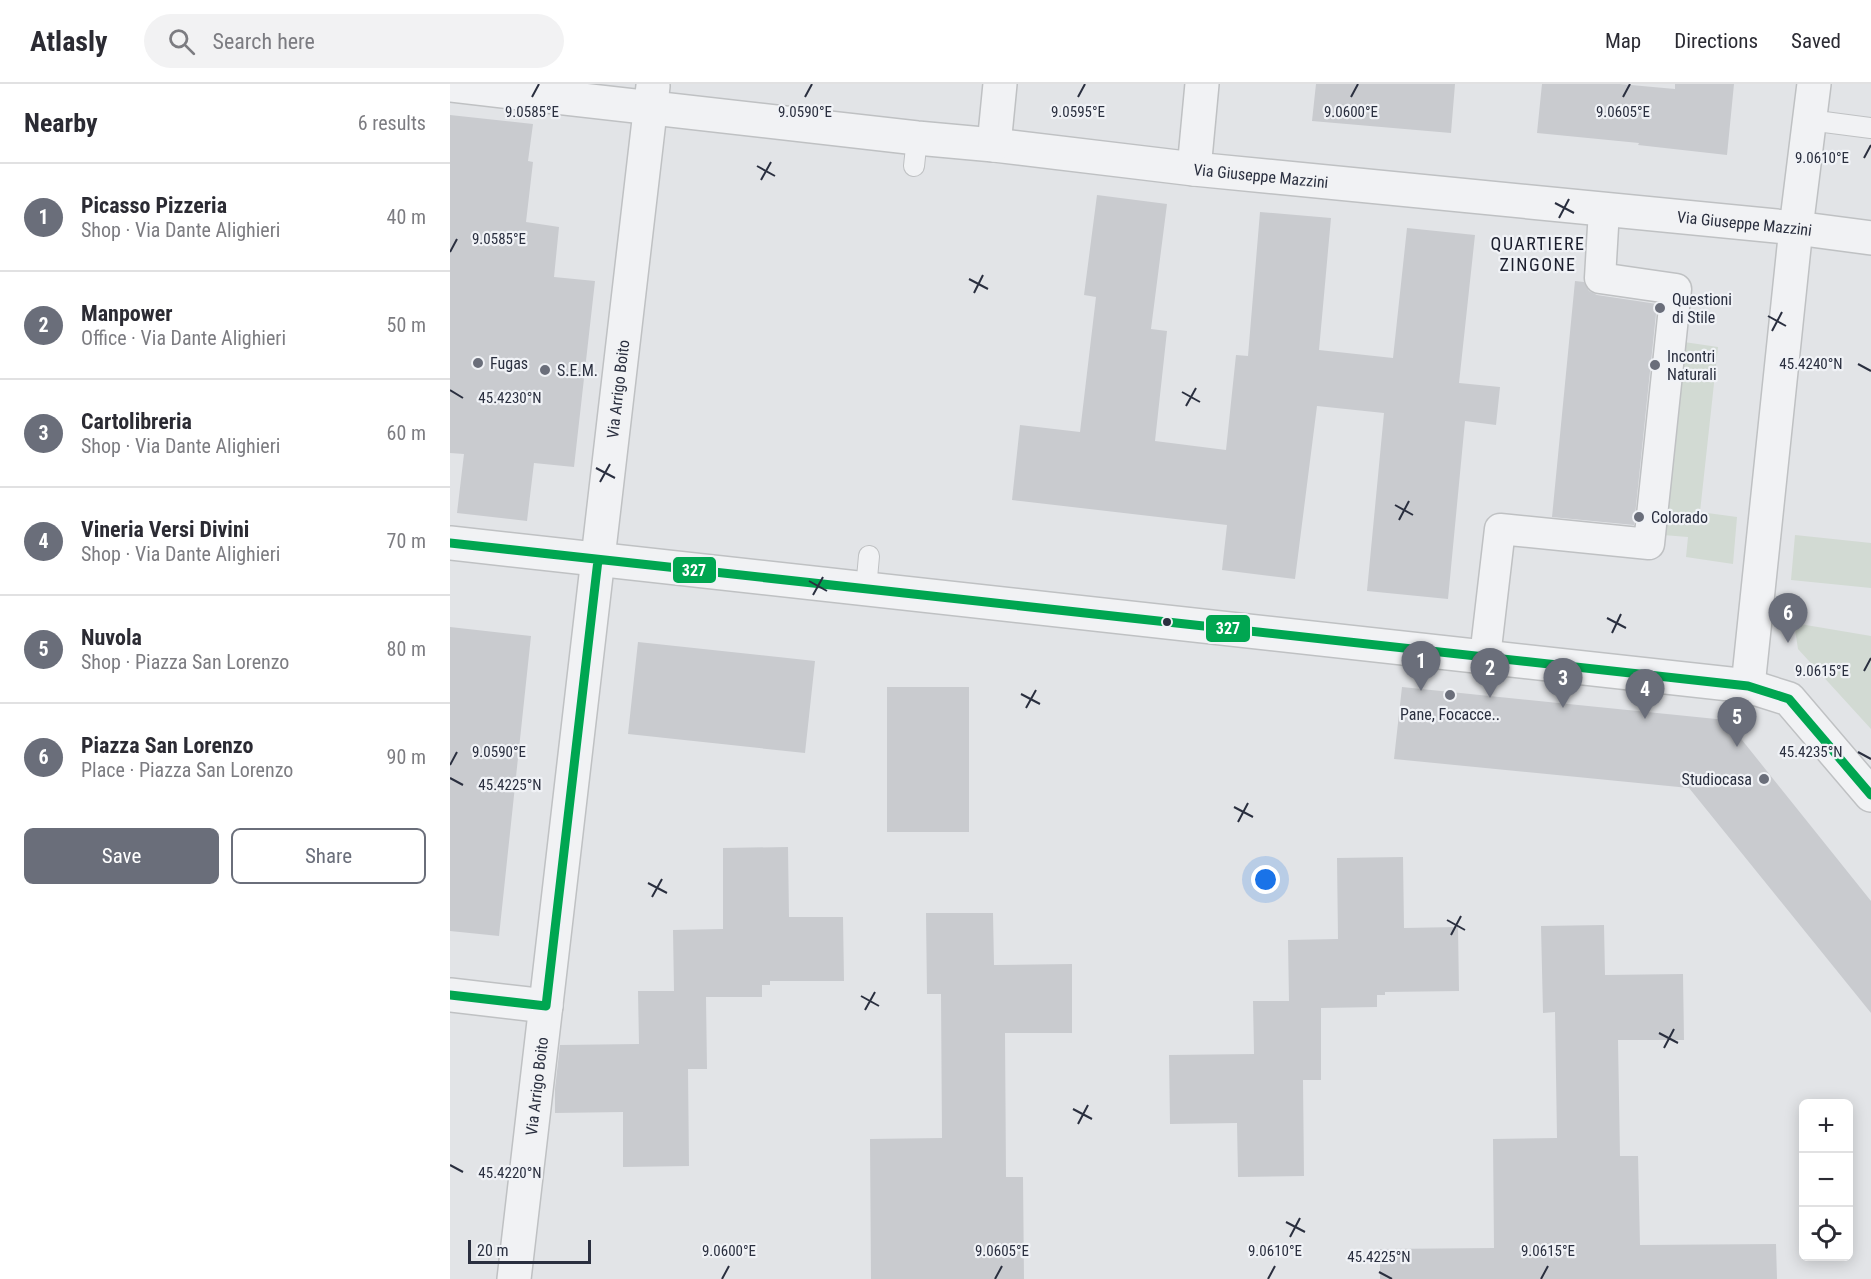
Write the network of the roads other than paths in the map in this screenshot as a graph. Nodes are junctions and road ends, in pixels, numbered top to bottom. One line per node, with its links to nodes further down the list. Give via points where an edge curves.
1 (1000, 84): 8 (street)
2 (1202, 84): 9 (street)
3 (1814, 84): 6 (street)
4 (450, 85): 5 (street, Via Giuseppe Mazzini)
5 (652, 95): 8 (street, Via Giuseppe Mazzini, via 916,152); 15 (street, Via Arrigo Boito)
6 (1809, 120): 7 (lane); 11 (street)
7 (1871, 128)
8 (994, 145): 9 (street, Via Giuseppe Mazzini)
9 (1194, 169): 10 (street, Via Giuseppe Mazzini)
10 (1604, 210): 11 (street, Via Giuseppe Mazzini); 17 (street, via 1600,278 1676,289 1648,544 1500,529)
11 (1796, 228): 12 (street, Via Giuseppe Mazzini); 18 (street)
12 (1871, 238)
13 (450, 543): 15 (street)
14 (869, 556): 16 (lane)
15 (598, 560): 16 (street); 21 (street, Via Arrigo Boito)
16 (866, 589): 17 (street)
17 (1485, 657): 18 (street)
18 (1748, 686): 19 (street, via 1789,699)
19 (1871, 795)
20 (450, 995): 21 (street)
21 (546, 1006): 22 (street, Via Arrigo Boito)
22 (514, 1279)

